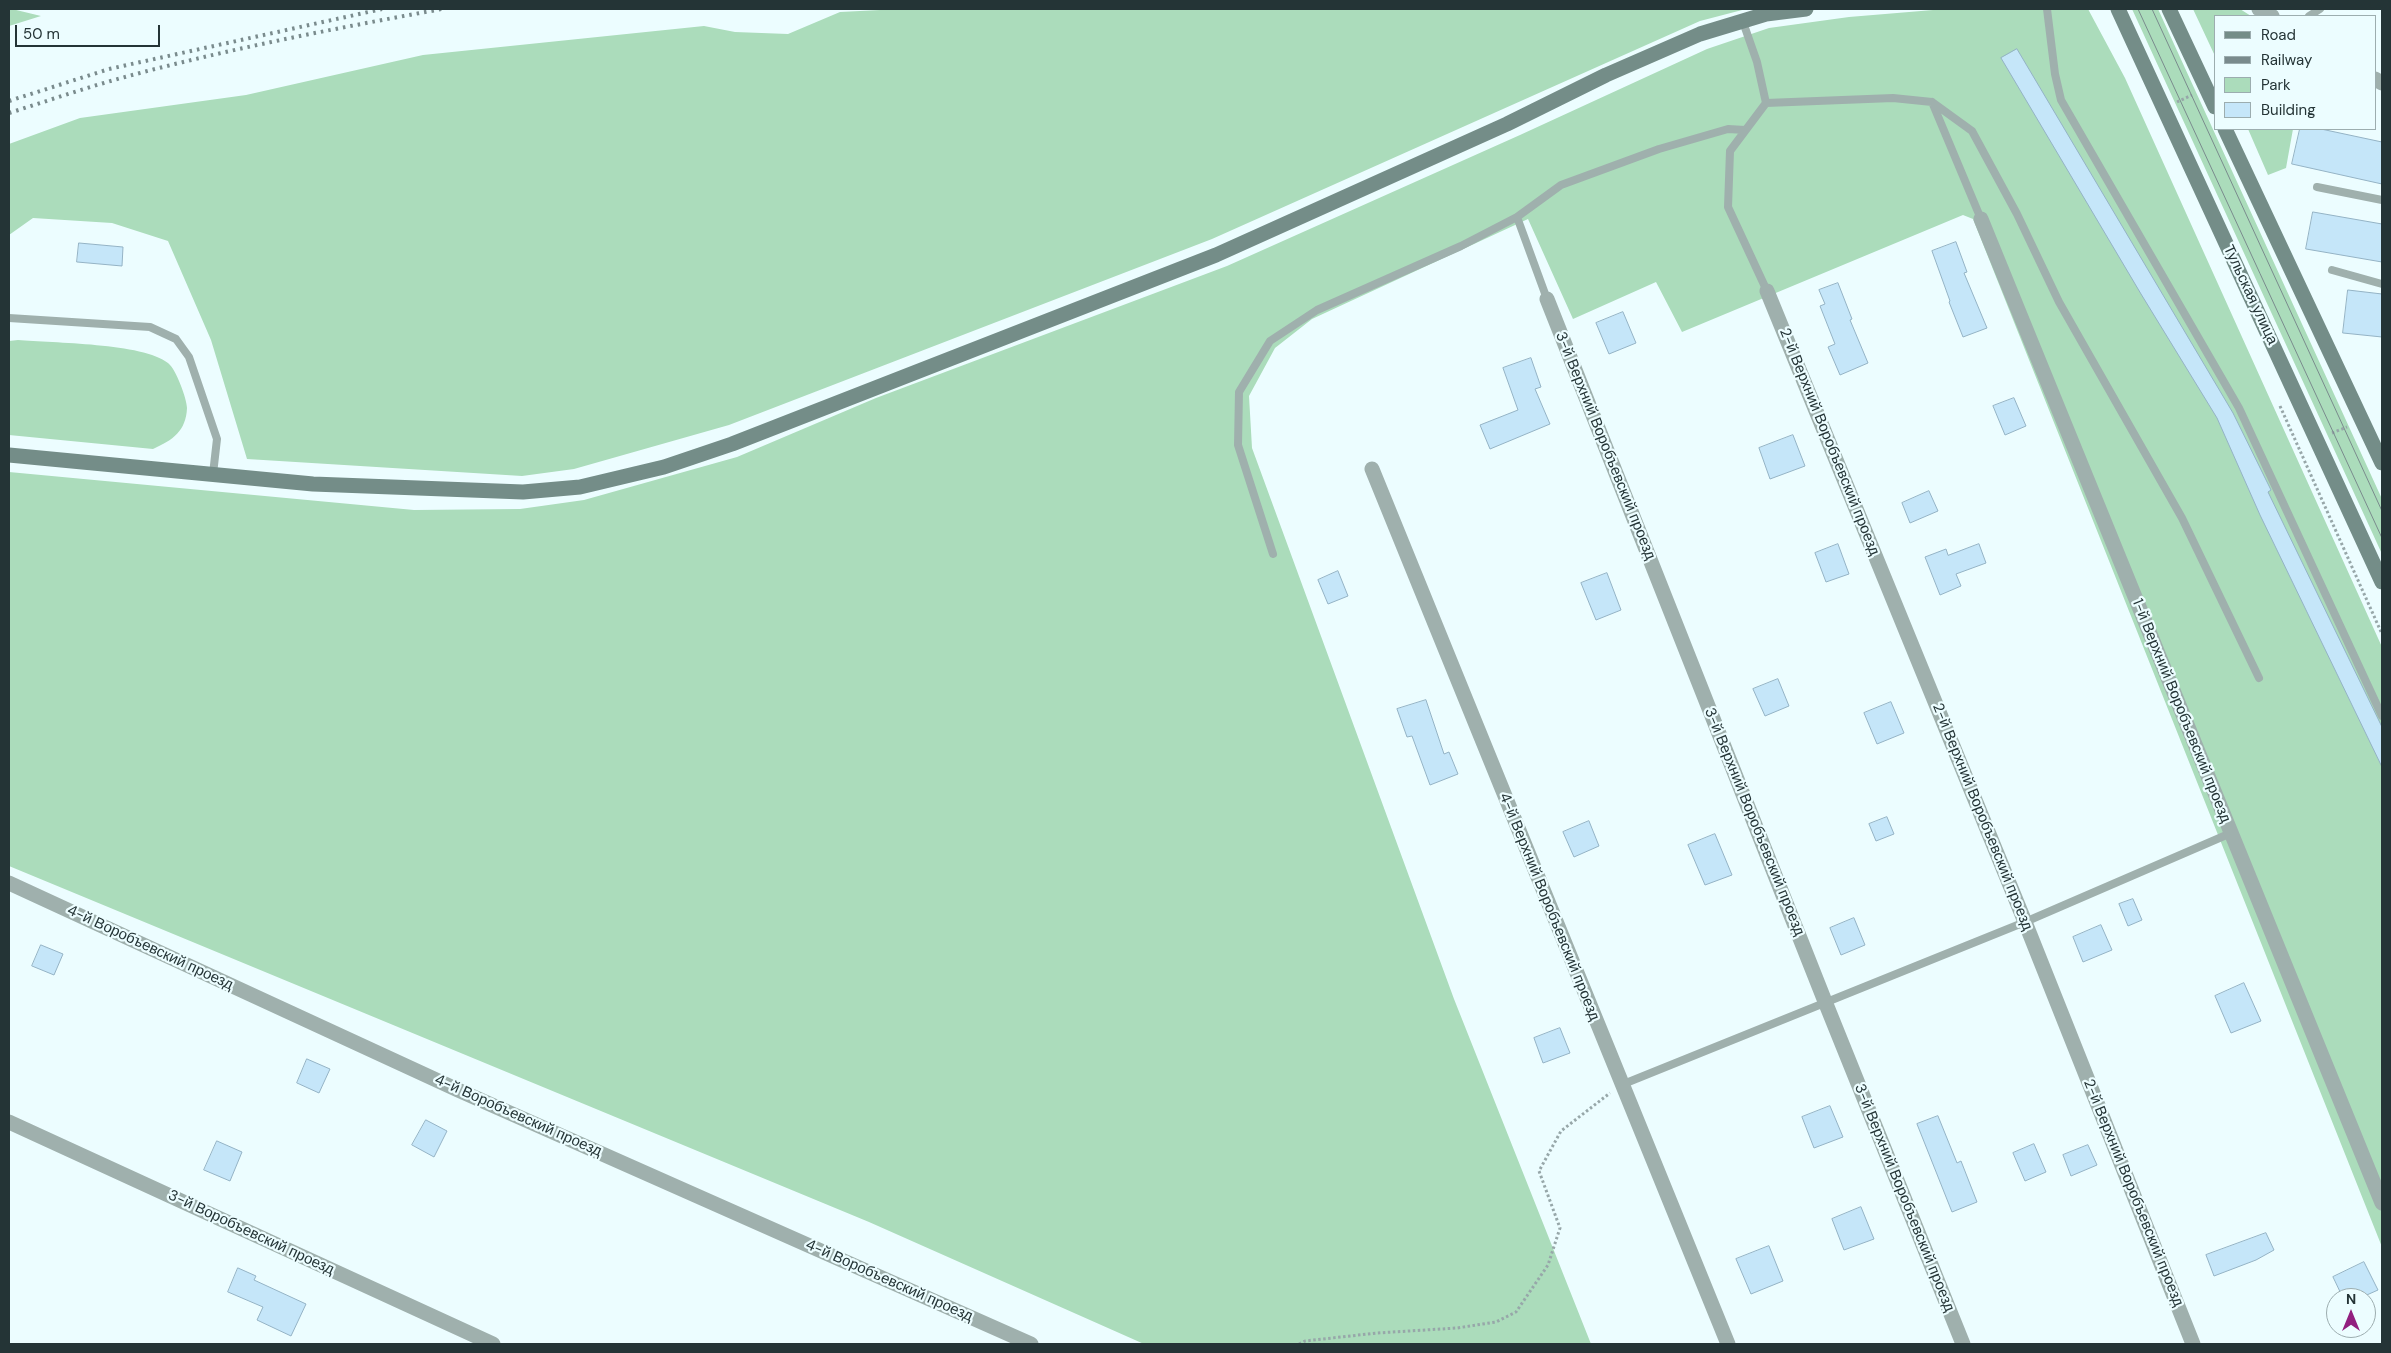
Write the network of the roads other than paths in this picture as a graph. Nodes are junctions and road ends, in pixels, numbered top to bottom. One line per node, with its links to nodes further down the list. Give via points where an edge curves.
1 (1806, 9): 5 (street, via 1766,14)
2 (2047, 9): 27 (lane, via 2061,100 2239,408)
3 (2118, 9): 25 (street, Тульская улица)
4 (2169, 9): 8 (street)
5 (1743, 22): 7 (lane); 23 (street, via 1700,34 1606,75 1507,124 1216,255 664,468 580,487 523,492 313,484)
6 (1932, 102): 7 (lane, via 1893,98); 14 (lane); 26 (lane, via 1972,131 2059,302 2182,518)
7 (1766, 103): 9 (lane)
8 (2214, 105)
9 (1746, 130): 13 (lane, via 1728,129 1658,149 1561,185); 17 (lane, via 1730,151 1728,207)
10 (2225, 130): 21 (street)
11 (2317, 187): 12 (lane)
12 (2382, 200)
13 (1517, 217): 18 (lane); 24 (lane, via 1317,310 1270,341 1239,392 1238,445)
14 (1981, 218): 28 (street, 1-й Верхний Воробъевский проезд)
15 (2332, 270): 16 (lane)
16 (2382, 284)
17 (1767, 290): 30 (street, 2-й Верхний Воробъевский проезд)
18 (1547, 299): 31 (street, 3-й Верхний Воробъевский проезд)
19 (9, 318): 23 (lane, via 150,327 176,339 189,357 217,439)
20 (9, 455): 23 (street)
21 (2382, 463)
22 (1372, 469): 32 (street, 4-й Верхний Воробъевский проезд)
23 (213, 474)
24 (1273, 554)
25 (2382, 582)
26 (2258, 678)
27 (2382, 716)
28 (2231, 833): 30 (lane); 34 (street, 1-й Верхний Воробъевский проезд)
29 (9, 883): 36 (street, 4-й Воробъевский проезд, via 458,1090)
30 (2025, 922): 31 (lane); 39 (street, 2-й Верхний Воробъевский проезд)
31 (1826, 1004): 32 (lane); 38 (street, 3-й Верхний Воробъевский проезд)
32 (1621, 1086): 37 (street, 4-й Верхний Воробъевский проезд)
33 (9, 1122): 35 (street, 3-й Воробъевский проезд)
34 (2382, 1203)
35 (493, 1344)
36 (1031, 1344)
37 (1728, 1344)
38 (1963, 1344)
39 (2193, 1344)

